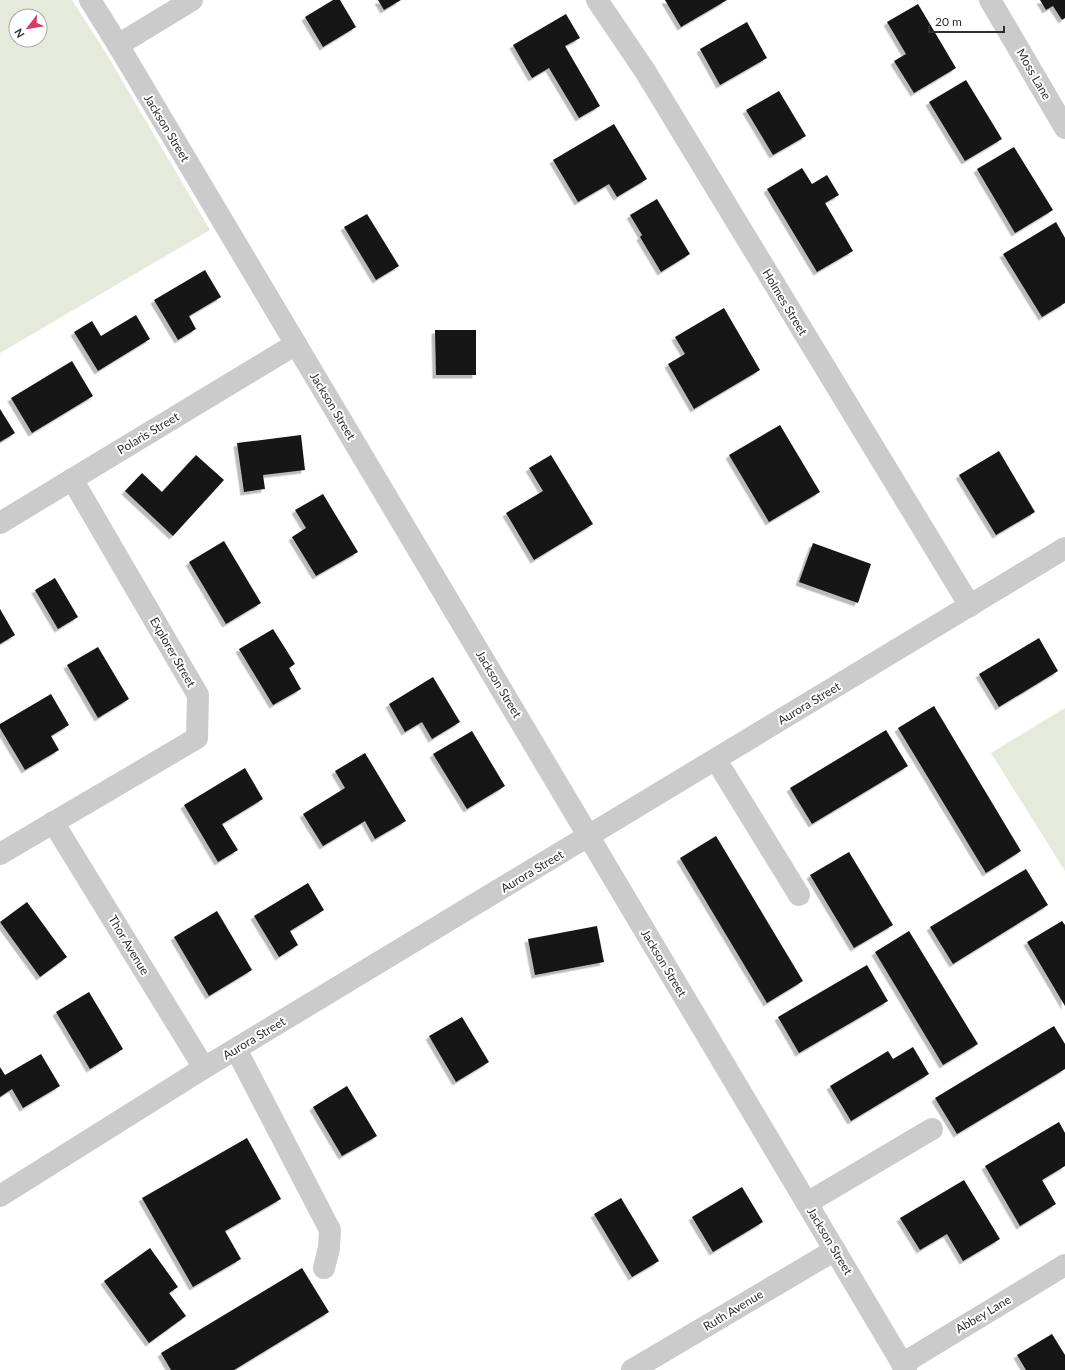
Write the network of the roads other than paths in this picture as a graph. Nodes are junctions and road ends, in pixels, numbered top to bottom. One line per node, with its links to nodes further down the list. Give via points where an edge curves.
1 (90, 0): 5 (street, Jackson Street)
2 (192, 0): 5 (street)
3 (597, 0): 11 (street, Holmes Street, via 645,71)
4 (990, 0): 6 (street, Moss Lane)
5 (118, 46): 7 (street, Jackson Street)
6 (1065, 128)
7 (296, 344): 8 (street, Polaris Street); 14 (street, Jackson Street)
8 (72, 479): 9 (street, Polaris Street); 13 (street, Explorer Street, via 198,695 196,738)
9 (0, 523)
10 (1065, 548): 11 (street, Aurora Street)
11 (970, 606): 12 (street, Aurora Street)
12 (716, 760): 14 (street, Aurora Street); 16 (street)
13 (53, 822): 15 (street, Explorer Street); 18 (street, Thor Avenue)
14 (589, 836): 17 (street, Aurora Street); 21 (street, Jackson Street)
15 (0, 854)
16 (799, 895)
17 (236, 1049): 18 (street, Aurora Street); 24 (street, via 330,1230)
18 (204, 1068): 20 (street, Aurora Street)
19 (932, 1129): 21 (street)
20 (0, 1196)
21 (807, 1203): 22 (street, Jackson Street)
22 (835, 1250): 25 (street, Jackson Street); 26 (street, Ruth Avenue)
23 (1065, 1265): 25 (street, Abbey Lane)
24 (324, 1268)
25 (904, 1367)
26 (632, 1370)

